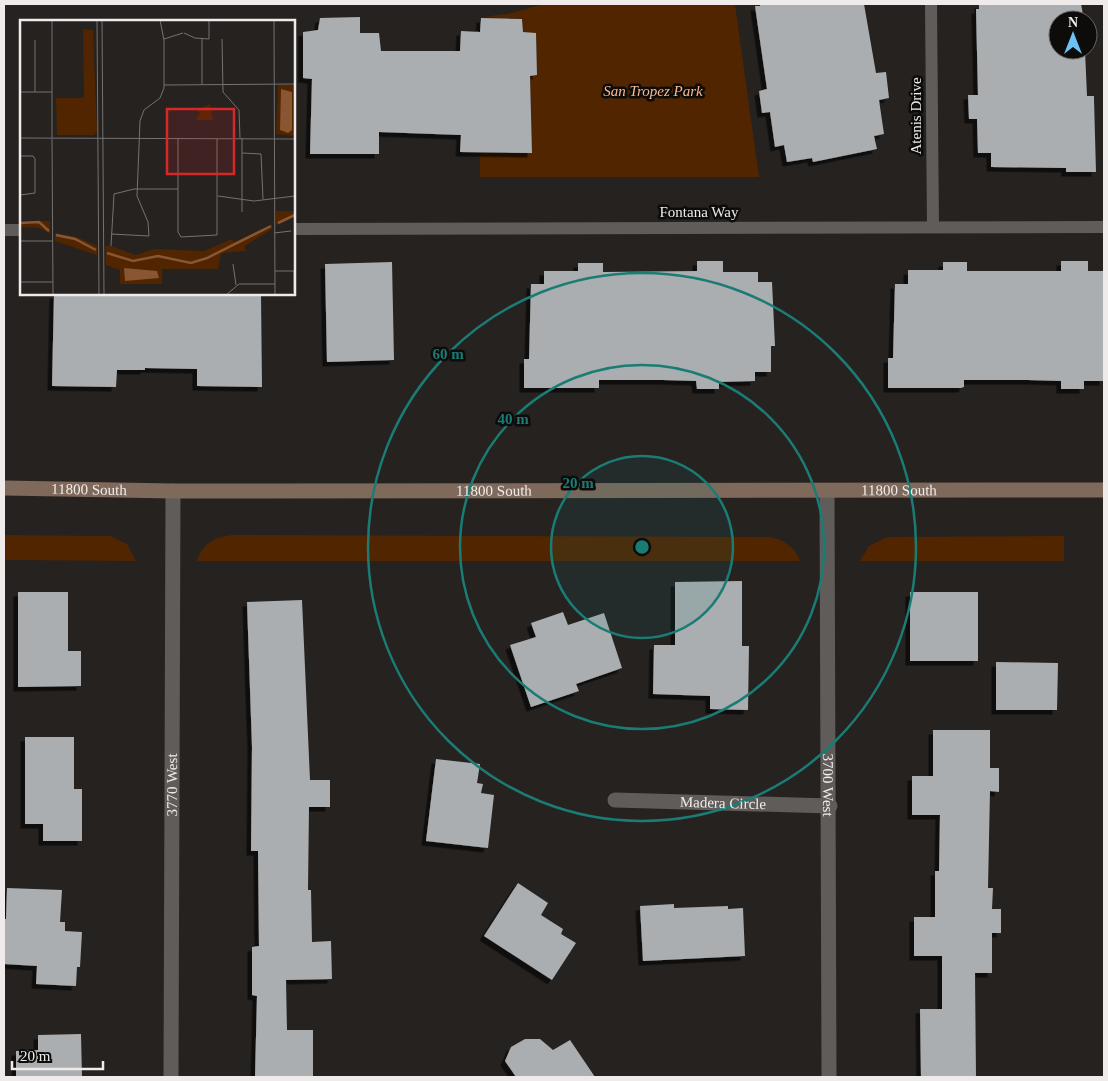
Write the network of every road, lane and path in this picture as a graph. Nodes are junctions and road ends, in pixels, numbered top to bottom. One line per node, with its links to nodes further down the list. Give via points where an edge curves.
1 (931, 4): 2 (lane, Atenis Drive)
2 (933, 227): 3 (lane, Fontana Way); 6 (lane, Fontana Way)
3 (1104, 227)
4 (4, 230): 5 (lane)
5 (20, 230)
6 (295, 230)
7 (4, 488): 9 (main road, 11800 South)
8 (1104, 490): 10 (main road, 11800 South)
9 (173, 491): 10 (main road, 11800 South); 13 (street, 3770 West)
10 (827, 491): 12 (street, 3700 West)
11 (615, 800): 12 (street, Madera Circle)
12 (830, 806): 14 (street, 3700 West)
13 (171, 1077)
14 (830, 1077)

